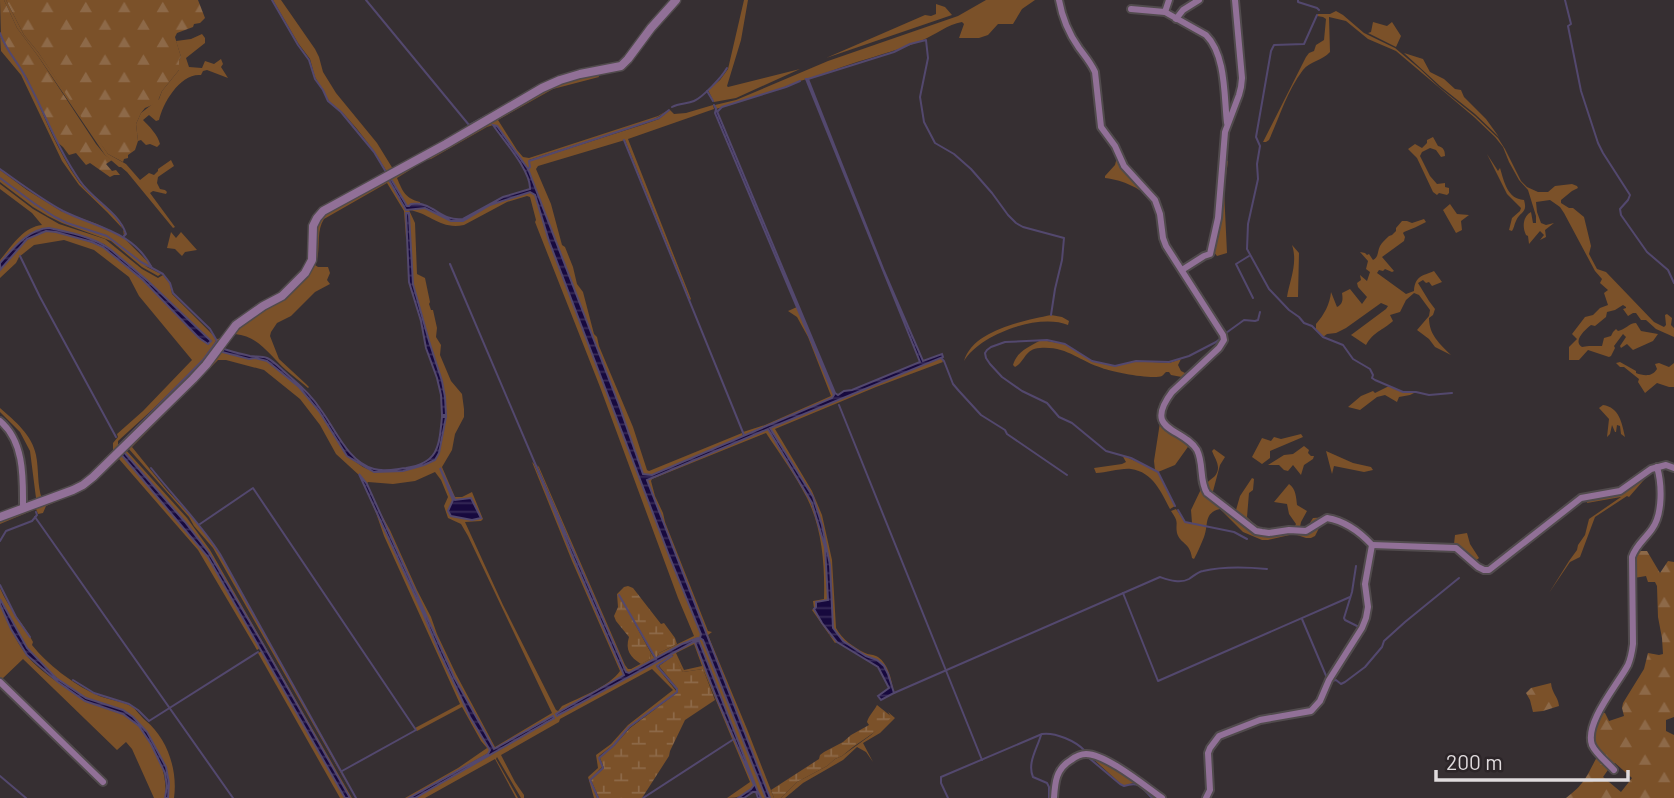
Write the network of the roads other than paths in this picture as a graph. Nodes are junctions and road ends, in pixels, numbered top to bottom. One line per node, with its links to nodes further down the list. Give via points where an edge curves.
1 (676, 0): 14 (street, via 621,66 542,88 323,211 313,226 312,260 282,296 236,325 206,365 93,477 73,490)
2 (1059, 0): 10 (street, via 1070,33 1095,72 1101,127 1124,166 1155,200 1166,246)
3 (1169, 0): 7 (street)
4 (1199, 0): 8 (street)
5 (1235, 0): 9 (street, via 1242,78)
6 (1131, 9): 7 (street)
7 (1165, 12): 8 (street)
8 (1176, 19): 9 (street, via 1206,35 1215,46)
9 (1227, 125): 10 (street, via 1210,254)
10 (1182, 270): 16 (street, via 1224,340 1172,392 1163,407 1163,420 1197,451 1207,493 1256,531 1306,531 1327,518 1346,524)
11 (0, 421): 14 (street, via 20,459)
12 (1657, 467): 13 (street); 16 (street, via 1620,491 1581,498 1489,570 1450,547); 18 (street, via 1659,513 1632,557 1632,656 1598,712 1591,736 1595,749)
13 (1674, 468)
14 (23, 509): 15 (street)
15 (0, 517)
16 (1372, 545): 22 (street, via 1365,584 1366,618 1320,701 1311,711 1260,720 1219,736 1208,753 1210,790)
17 (0, 682): 19 (street)
18 (1614, 770)
19 (103, 782)
20 (1054, 798): 21 (street, via 1055,778 1061,768 1087,754 1104,759)
21 (1162, 798)
22 (1206, 798)

